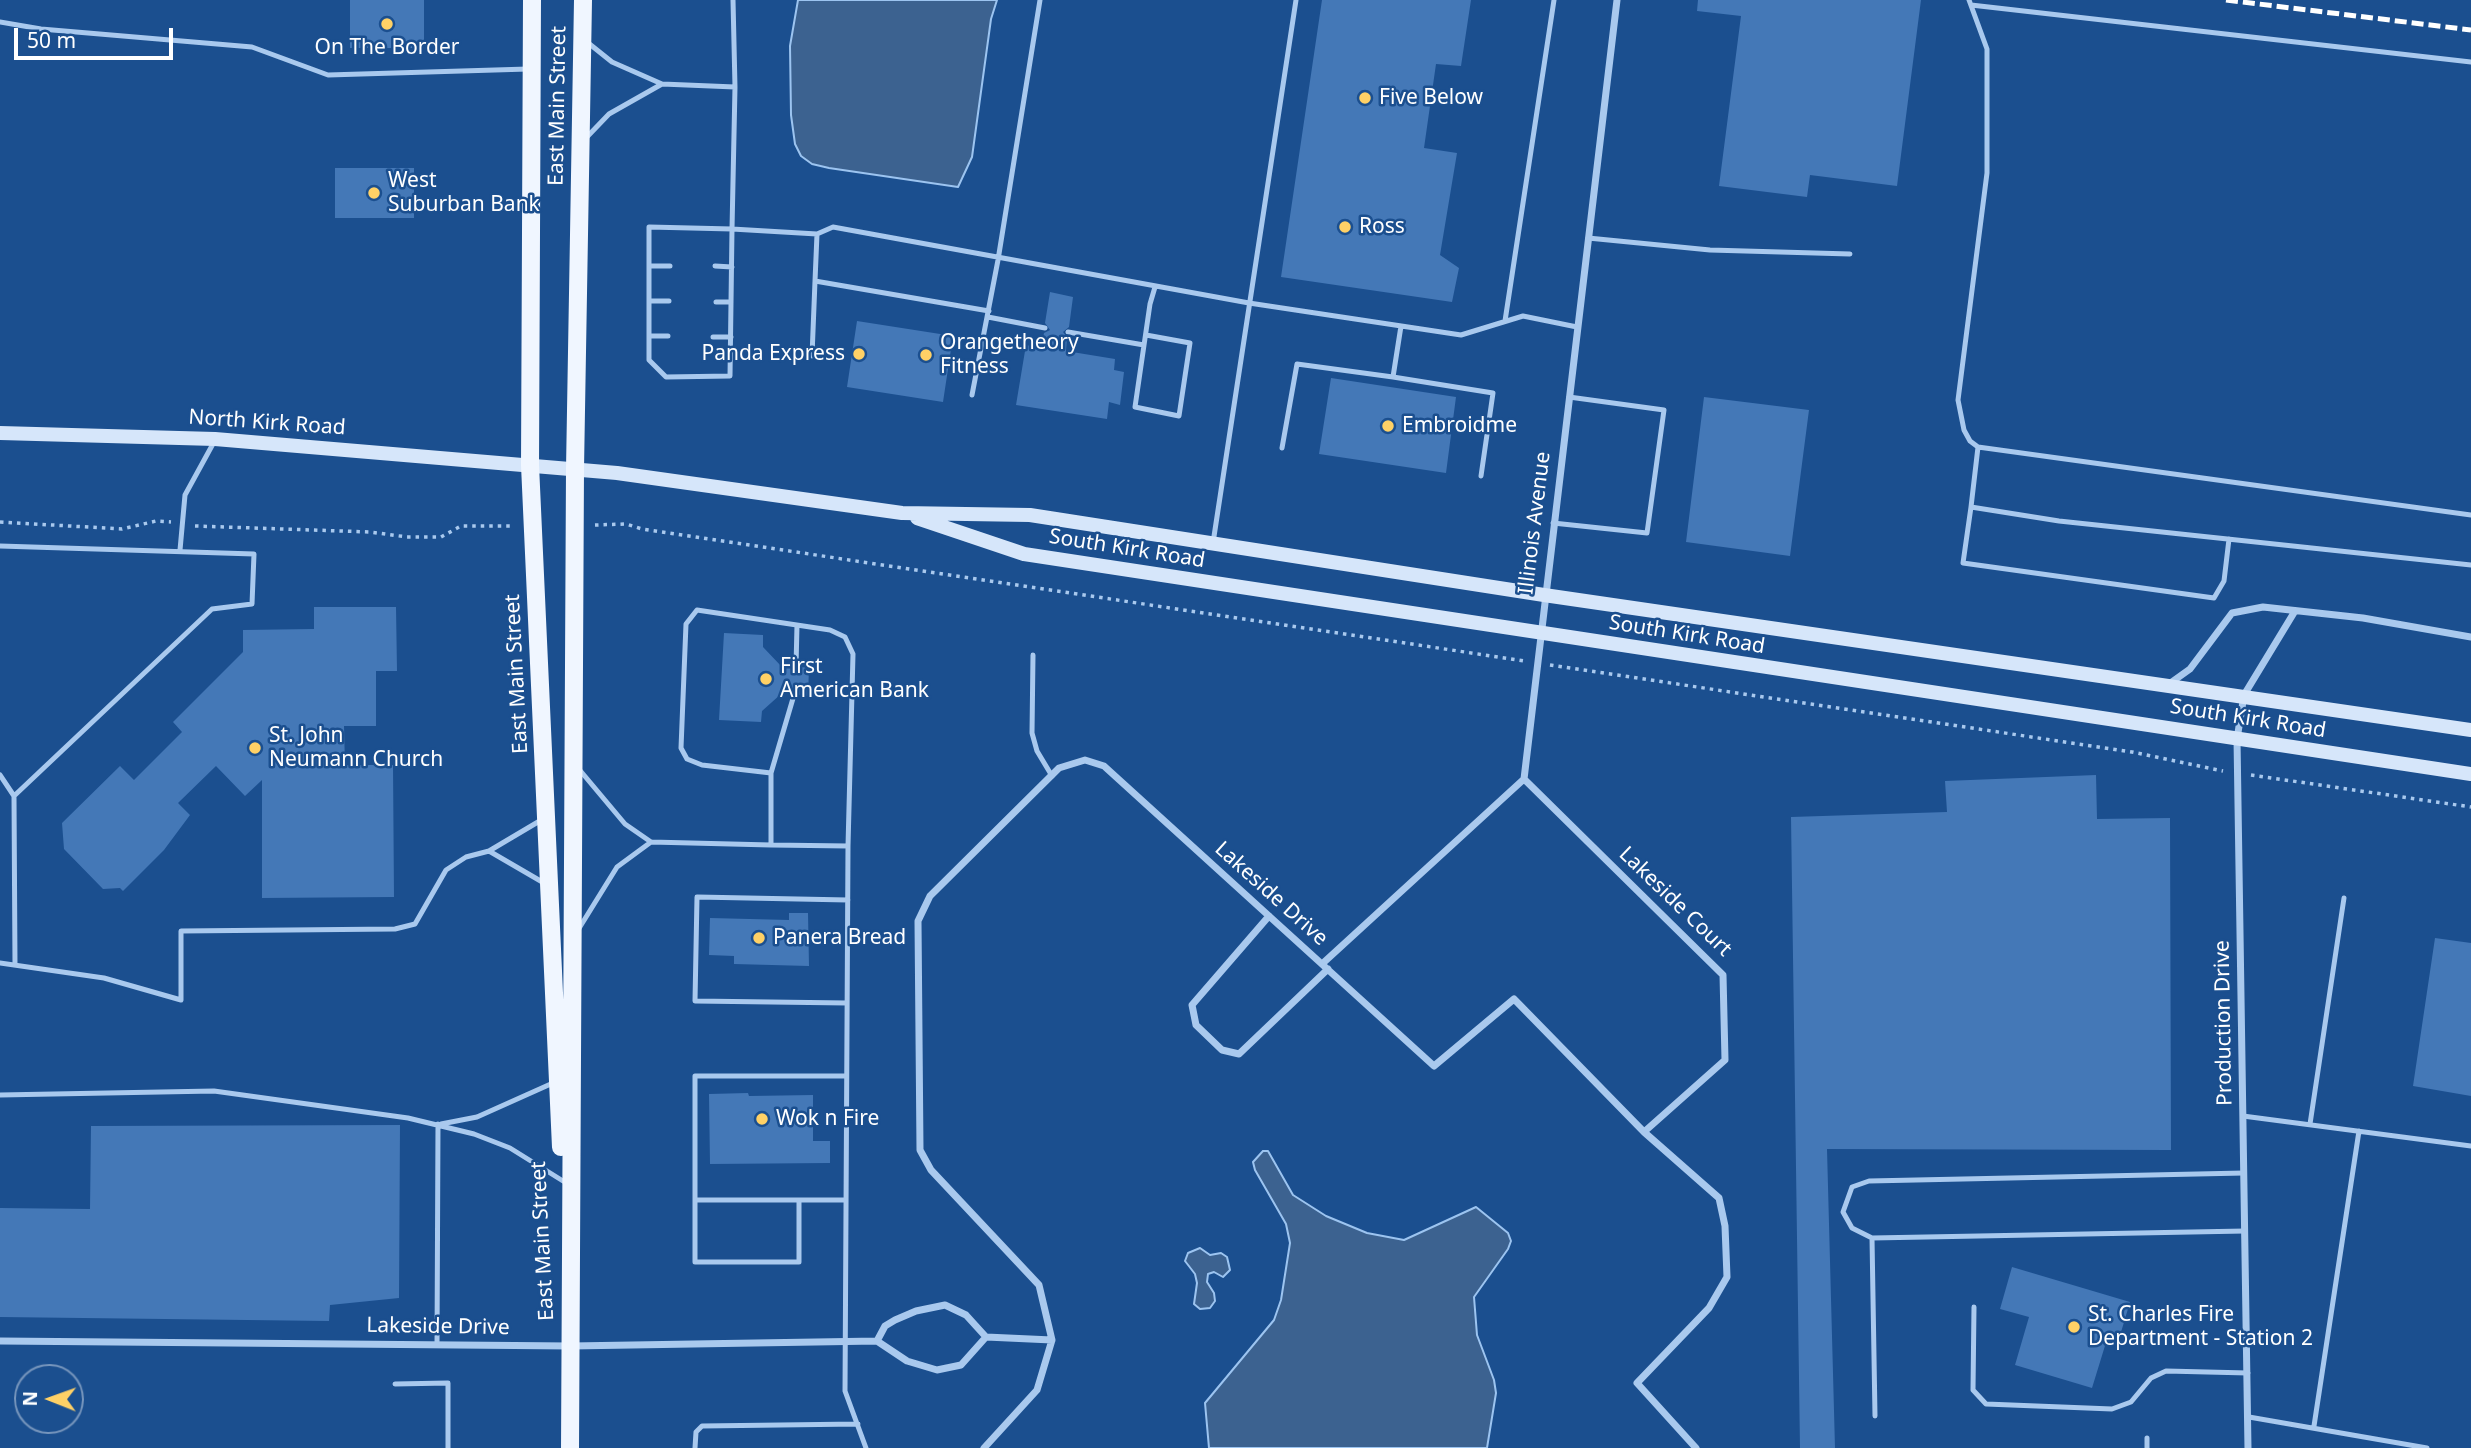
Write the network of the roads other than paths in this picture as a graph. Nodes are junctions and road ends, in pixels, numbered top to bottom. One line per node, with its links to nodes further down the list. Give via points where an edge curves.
1 (532, 0): 12 (main road, East Main Street)
2 (583, 0): 10 (main road, East Main Street)
3 (733, 0): 14 (lane)
4 (1040, 0): 20 (lane)
5 (1296, 0): 31 (lane)
6 (1554, 0): 33 (lane)
7 (1617, 0): 18 (street, Illinois Avenue)
8 (1970, 3): 11 (lane); 50 (lane, via 1987,49 1987,173 1958,400 1964,430)
9 (0, 22): 12 (lane, via 253,47 328,75)
10 (582, 37): 13 (lane, via 612,62); 15 (main road, East Main Street)
11 (2471, 62)
12 (531, 69): 52 (main road, East Main Street)
13 (662, 84): 14 (lane); 15 (lane, via 609,114)
14 (735, 87): 16 (lane)
15 (580, 144): 53 (main road, East Main Street)
16 (732, 229): 17 (lane); 21 (lane, via 649,227); 24 (lane)
17 (817, 234): 20 (lane, via 833,227); 25 (lane)
18 (1588, 238): 19 (lane, via 1710,250); 35 (street, Illinois Avenue)
19 (1850, 254)
20 (999, 260): 26 (lane); 32 (lane)
21 (649, 266): 22 (lane); 28 (lane)
22 (670, 266)
23 (715, 266): 24 (lane)
24 (732, 267): 30 (lane)
25 (815, 281): 32 (lane); 44 (lane)
26 (1155, 287): 31 (lane); 38 (lane)
27 (669, 301): 28 (lane)
28 (649, 302): 39 (lane)
29 (716, 302): 30 (lane)
30 (731, 302): 42 (lane)
31 (1249, 303): 34 (lane); 60 (lane)
32 (988, 314): 36 (lane); 46 (lane)
33 (1505, 321): 34 (lane, via 1461,335); 35 (lane, via 1523,316)
34 (1401, 326): 45 (lane)
35 (1577, 327): 47 (street, Illinois Avenue)
36 (1045, 328)
37 (1068, 332): 43 (lane)
38 (1146, 335): 43 (lane); 43 (lane, via 1190,343 1179,416 1135,407)
39 (649, 336): 40 (lane); 42 (lane, via 649,360 666,377 730,376)
40 (668, 336)
41 (713, 337): 42 (lane)
42 (731, 337)
43 (1144, 345)
44 (812, 356)
45 (1393, 377): 51 (lane, via 1297,364); 54 (lane, via 1493,393)
46 (972, 395)
47 (1568, 397): 58 (street, Illinois Avenue); 58 (lane, via 1664,410 1647,533)
48 (0, 433): 49 (main road, North Kirk Road)
49 (215, 439): 52 (main road, North Kirk Road); 62 (lane, via 185,495)
50 (1979, 447): 55 (lane); 57 (lane)
51 (1282, 448)
52 (530, 465): 53 (main road, South Kirk Road); 83 (main road, East Main Street)
53 (575, 469): 56 (main road, South Kirk Road); 76 (main road, East Main Street)
54 (1480, 476)
55 (1971, 507): 59 (lane); 59 (lane, via 1963,563 2214,598 2224,581)
56 (902, 513): 60 (main road, South Kirk Road, via 1030,515); 67 (main road, South Kirk Road, via 1024,554)
57 (2471, 515)
58 (1553, 523): 64 (street, Illinois Avenue)
59 (2229, 539): 63 (lane)
60 (1213, 543): 64 (main road, South Kirk Road)
61 (0, 546): 62 (lane)
62 (180, 550): 82 (lane, via 254,554 252,604 212,610)
63 (2471, 565)
64 (1544, 594): 67 (street, Illinois Avenue); 71 (main road, South Kirk Road)
65 (2295, 611): 68 (street); 71 (street, via 2263,607 2232,613 2190,669); 73 (street, Production Drive)
66 (797, 625): 70 (lane); 77 (lane, via 697,610 686,624 681,748 687,759); 86 (lane, via 830,630 850,643)
67 (1539, 634): 75 (main road, South Kirk Road); 81 (street, Illinois Avenue)
68 (2471, 637)
69 (1032, 655): 80 (lane, via 1032,733)
70 (796, 667)
71 (2168, 684): 73 (main road, South Kirk Road)
72 (794, 695): 77 (lane)
73 (2244, 695): 74 (main road, South Kirk Road); 75 (street, Production Drive)
74 (2471, 730)
75 (2237, 739): 78 (main road, South Kirk Road); 100 (street, Production Drive)
76 (574, 763): 84 (lane, via 618,817); 92 (main road, East Main Street)
77 (771, 773): 85 (lane)
78 (2471, 774)
79 (0, 775): 82 (lane)
80 (1052, 776): 91 (street, Lakeside Drive, via 1059,768 1085,760 1104,766); 116 (street, Lakeside Drive, via 930,896 919,921 919,935 920,1150 931,1170 1039,1285)
81 (1524, 779): 95 (street); 104 (street, Lakeside Court, via 1723,975 1725,1060)
82 (14, 796): 94 (lane)
83 (546, 818): 87 (lane); 88 (main road, East Main Street)
84 (651, 842): 85 (lane); 92 (lane, via 617,867)
85 (771, 845): 86 (lane)
86 (848, 846): 90 (lane)
87 (489, 852): 88 (lane); 94 (lane, via 466,857 446,870 415,924 395,929 181,931 181,1000 104,978)
88 (549, 886): 98 (main road, East Main Street)
89 (2343, 898): 102 (lane)
90 (848, 900): 96 (lane); 96 (lane, via 697,897 695,1000)
91 (1269, 916): 95 (street, Lakeside Drive); 95 (street, via 1192,1005 1196,1024 1222,1050 1239,1054)
92 (574, 935): 120 (main road, East Main Street)
93 (0, 963): 94 (lane)
94 (15, 965)
95 (1325, 966): 104 (street, Lakeside Drive, via 1434,1066 1514,999)
96 (847, 1003): 97 (lane)
97 (846, 1076): 108 (lane, via 695,1076); 110 (lane)
98 (558, 1080): 101 (lane, via 477,1117); 107 (main road, East Main Street)
99 (0, 1095): 101 (lane, via 214,1091)
100 (2243, 1116): 102 (lane); 106 (street, Production Drive)
101 (438, 1124): 107 (lane, via 510,1148); 119 (lane)
102 (2310, 1124): 103 (lane)
103 (2359, 1131): 105 (lane); 126 (lane)
104 (1644, 1132): 133 (street, Lakeside Drive, via 1719,1198 1725,1226 1727,1277 1709,1308 1637,1383)
105 (2471, 1146)
106 (2244, 1173): 111 (street, Production Drive); 112 (lane, via 1869,1181 1852,1187 1843,1212 1852,1228)
107 (563, 1181): 120 (main road, East Main Street)
108 (695, 1200): 109 (lane); 109 (lane, via 695,1262 799,1262)
109 (799, 1200): 110 (lane)
110 (845, 1200): 117 (lane)
111 (2245, 1231): 112 (lane); 121 (street, Production Drive)
112 (1871, 1238): 123 (lane)
113 (1974, 1307): 121 (lane, via 1973,1390 1986,1404 2112,1409 2131,1402 2151,1378 2166,1371)
114 (986, 1337): 116 (street); 118 (street, via 961,1364 937,1370 907,1361); 118 (street, via 966,1315 945,1305 895,1320 885,1326)
115 (0, 1340): 119 (street, Lakeside Drive)
116 (1052, 1340): 132 (street, Lakeside Drive, via 1037,1390)
117 (844, 1342): 118 (street, Lakeside Drive); 120 (street, Lakeside Drive); 125 (lane, via 845,1391)
118 (877, 1342)
119 (437, 1345): 120 (street, Lakeside Drive)
120 (571, 1346): 129 (main road, East Main Street)
121 (2248, 1373): 124 (street, Production Drive)
122 (395, 1384): 128 (lane, via 448,1383)
123 (1875, 1416)
124 (2249, 1417): 126 (lane); 135 (street, Production Drive)
125 (858, 1424): 130 (lane, via 702,1426 696,1432); 131 (lane)
126 (2314, 1426): 136 (lane)
127 (2147, 1438): 134 (lane)
128 (448, 1448)
129 (570, 1448)
130 (695, 1448)
131 (866, 1448)
132 (984, 1448)
133 (1696, 1448)
134 (2147, 1448)
135 (2248, 1448)
136 (2427, 1448)

